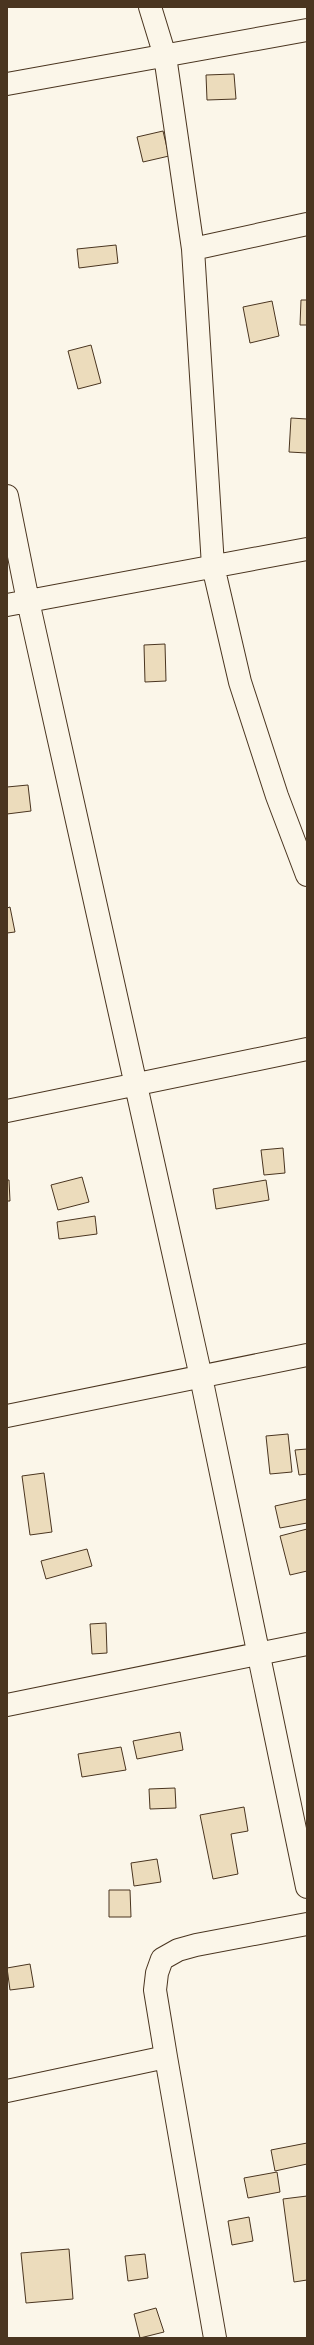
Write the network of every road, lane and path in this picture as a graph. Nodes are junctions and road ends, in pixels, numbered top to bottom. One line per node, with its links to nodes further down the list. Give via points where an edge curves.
1 (150, 7): 3 (street)
2 (307, 30): 3 (street)
3 (165, 56): 4 (street); 6 (street)
4 (7, 84)
5 (307, 224): 6 (street)
6 (193, 249): 9 (street)
7 (7, 496): 10 (street)
8 (307, 549): 9 (street)
9 (213, 566): 10 (street); 11 (street, via 240,682 277,796)
10 (17, 603): 13 (street)
11 (307, 875)
12 (307, 1049): 13 (street)
13 (136, 1083): 14 (street); 16 (street)
14 (7, 1111)
15 (307, 1355): 16 (street)
16 (201, 1377): 17 (street); 19 (street)
17 (7, 1416)
18 (307, 1644): 19 (street)
19 (258, 1653): 20 (street); 21 (street)
20 (7, 1705)
21 (307, 1887)
22 (307, 1924): 23 (street, via 196,1945 178,1950 162,1959 156,1973 155,1990)
23 (166, 2057): 24 (street); 25 (street)
24 (7, 2091)
25 (215, 2338)

